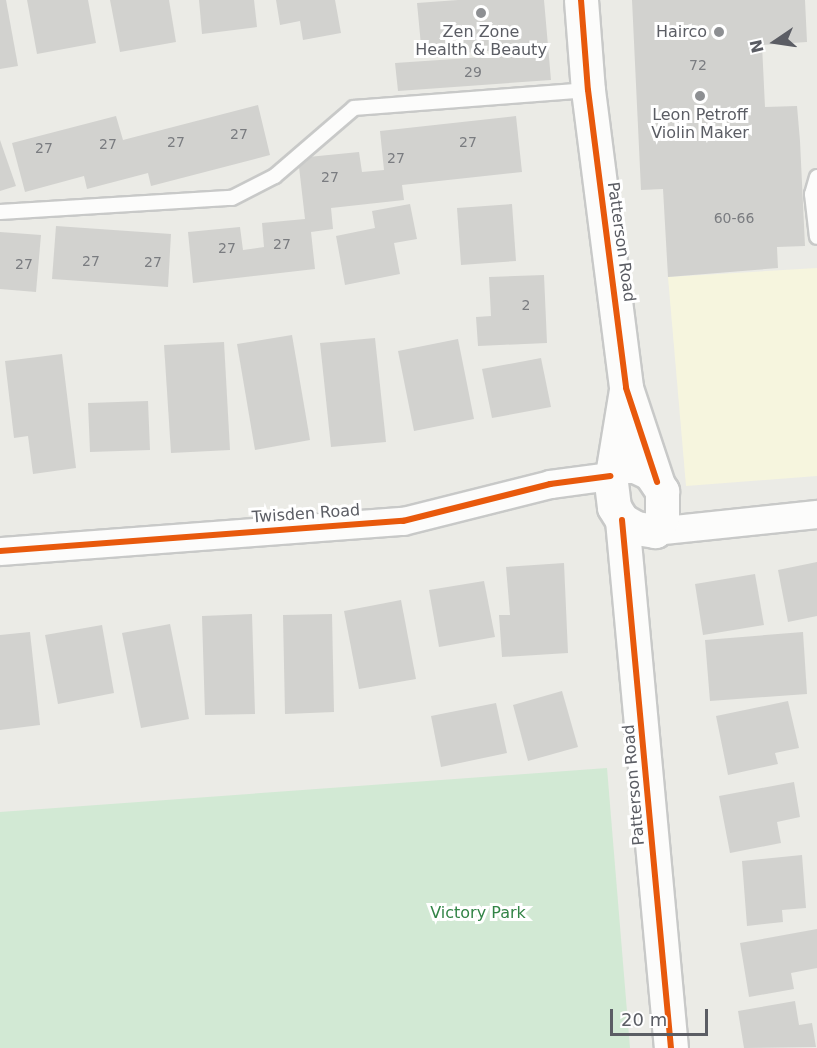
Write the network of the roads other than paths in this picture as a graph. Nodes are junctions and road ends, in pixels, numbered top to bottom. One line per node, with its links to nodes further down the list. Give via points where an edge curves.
1 (581, 0): 2 (street, Patterson Road)
2 (588, 90): 4 (lane, via 354,108 275,176 232,198); 6 (street, Patterson Road)
3 (817, 177): 5 (lane, via 812,194)
4 (0, 212)
5 (817, 237)
6 (626, 388): 7 (street, Patterson Road); 8 (street, Patterson Road)
7 (612, 472): 8 (street, Patterson Road, via 609,491); 8 (street, via 635,466); 10 (street, Twisden Road, via 403,520)
8 (650, 513): 9 (street, via 704,523); 11 (street, Patterson Road, via 636,648)
9 (817, 514)
10 (0, 551)
11 (671, 1048)

